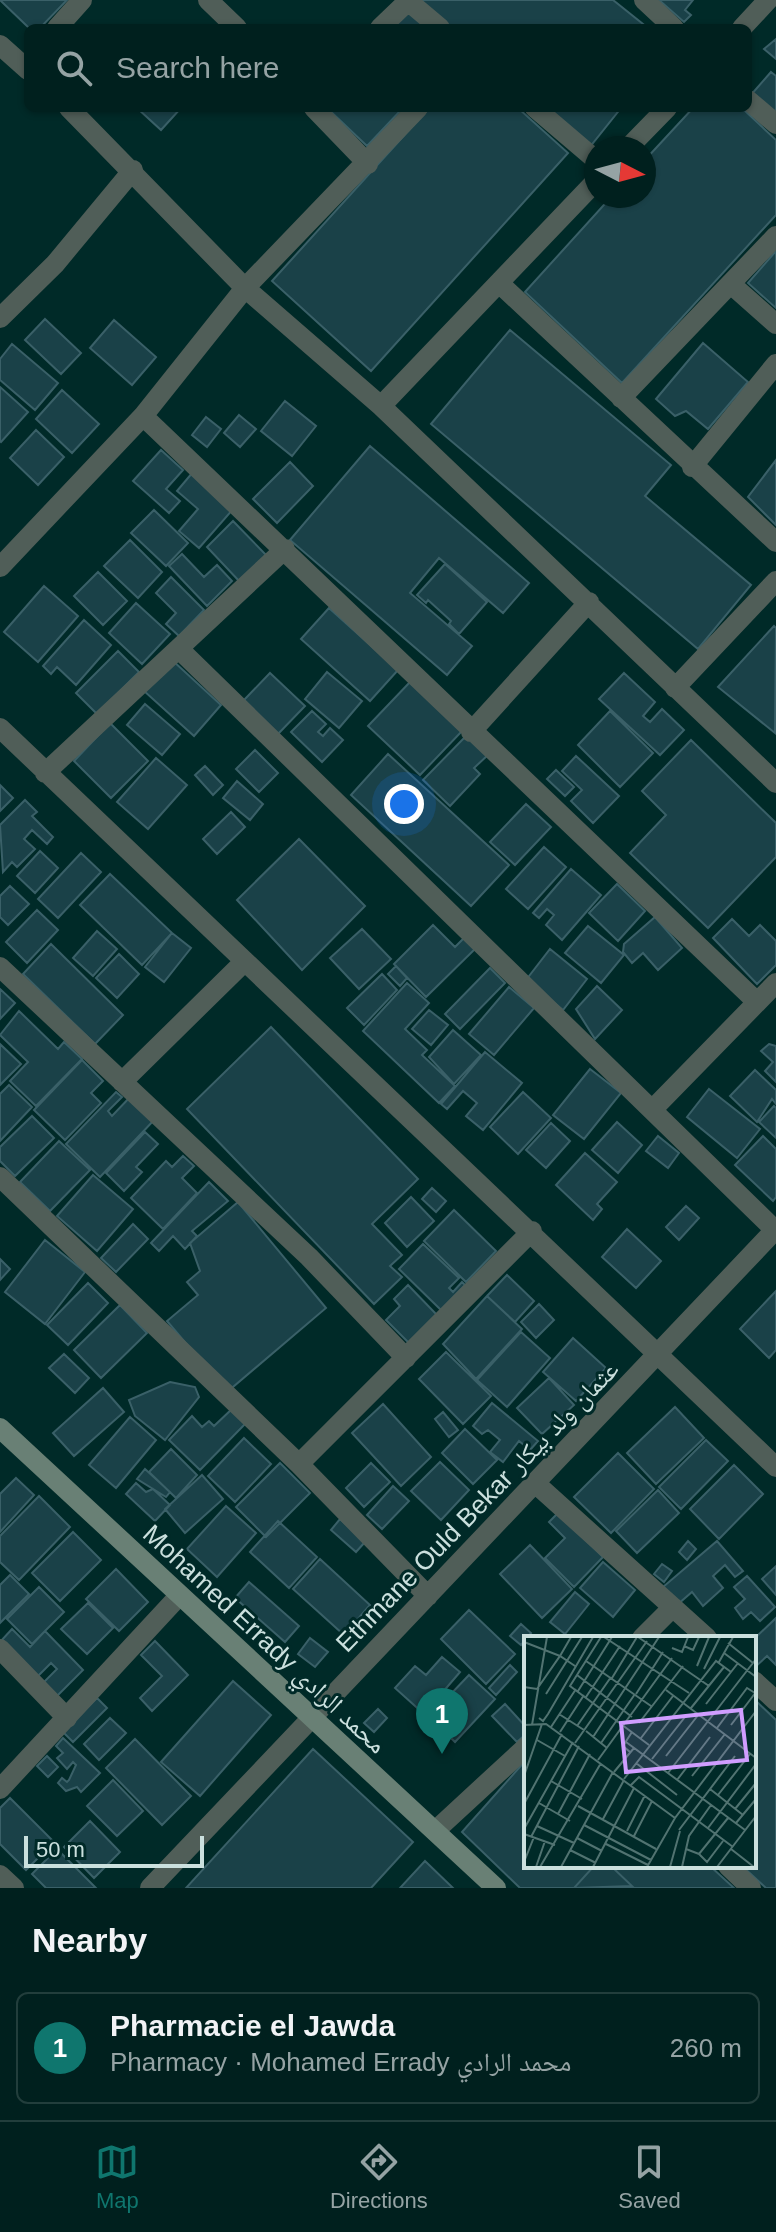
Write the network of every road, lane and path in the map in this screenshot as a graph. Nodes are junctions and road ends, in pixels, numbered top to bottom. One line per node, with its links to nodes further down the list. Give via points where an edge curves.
1 (82, 0): 5 (street)
2 (208, 0): 6 (street)
3 (644, 0): 9 (street)
4 (768, 0): 10 (street)
5 (61, 24)
6 (233, 24)
7 (384, 24): 8 (street, via 405,4)
8 (435, 24)
9 (670, 24)
10 (746, 24)
11 (0, 45): 12 (street)
12 (24, 63)
13 (752, 103): 19 (street)
14 (73, 112): 23 (street)
15 (318, 112): 22 (street)
16 (414, 112): 22 (street)
17 (540, 112): 21 (street)
18 (663, 112): 20 (street)
19 (776, 124)
20 (640, 136)
21 (584, 150)
22 (368, 164): 28 (street)
23 (133, 170): 28 (street); 29 (street, via 55,264)
24 (584, 194): 26 (street)
25 (776, 236): 27 (street)
26 (499, 283): 32 (street); 33 (street)
27 (732, 285): 30 (street); 32 (street)
28 (245, 288): 33 (street); 34 (street)
29 (0, 318)
30 (776, 324)
31 (776, 364): 35 (street)
32 (621, 398): 35 (street)
33 (381, 406): 40 (street)
34 (143, 416): 37 (street); 38 (street)
35 (692, 467): 36 (street)
36 (776, 542)
37 (285, 549): 41 (street); 44 (street)
38 (0, 567)
39 (776, 581): 42 (street)
40 (589, 602): 42 (street); 44 (street)
41 (179, 649): 45 (street); 52 (street)
42 (675, 688): 46 (street)
43 (0, 728): 45 (street)
44 (471, 732): 50 (street)
45 (45, 773): 47 (street)
46 (776, 783)
47 (243, 963): 51 (street); 55 (street)
48 (0, 967): 51 (street)
49 (776, 983): 50 (street)
50 (757, 1002): 52 (street)
51 (122, 1082): 57 (street, via 309,1257)
52 (652, 1110): 54 (street)
53 (0, 1177): 59 (street)
54 (775, 1229): 56 (street, Ethmane Ould Bekar عثمان ولد بيكار)
55 (532, 1231): 56 (street); 57 (street)
56 (658, 1353): 60 (street); 61 (street, Ethmane Ould Bekar عثمان ولد بيكار)
57 (406, 1358): 59 (street)
58 (0, 1428): 63 (street, Mohamed Errady محمد الرادي)
59 (299, 1464): 62 (street)
60 (776, 1467)
61 (535, 1483): 62 (street, Ethmane Ould Bekar عثمان ولد بيكار); 64 (street)
62 (428, 1596): 70 (street, Ethmane Ould Bekar عثمان ولد بيكار)
63 (178, 1597): 70 (street, Mohamed Errady محمد الرادي); 71 (street)
64 (673, 1607): 65 (street); 66 (street)
65 (644, 1636)
66 (705, 1636)
67 (3, 1659): 71 (street)
68 (756, 1683): 69 (street)
69 (776, 1701)
70 (312, 1717): 74 (street, Mohamed Errady محمد الرادي); 78 (street, Ethmane Ould Bekar عثمان ولد بيكار)
71 (67, 1718): 73 (street)
72 (524, 1749): 74 (street)
73 (0, 1789)
74 (435, 1831): 79 (street, Mohamed Errady محمد الرادي)
75 (730, 1868): 80 (street)
76 (0, 1875): 77 (street)
77 (14, 1888)
78 (150, 1888)
79 (496, 1888)
80 (751, 1888)

